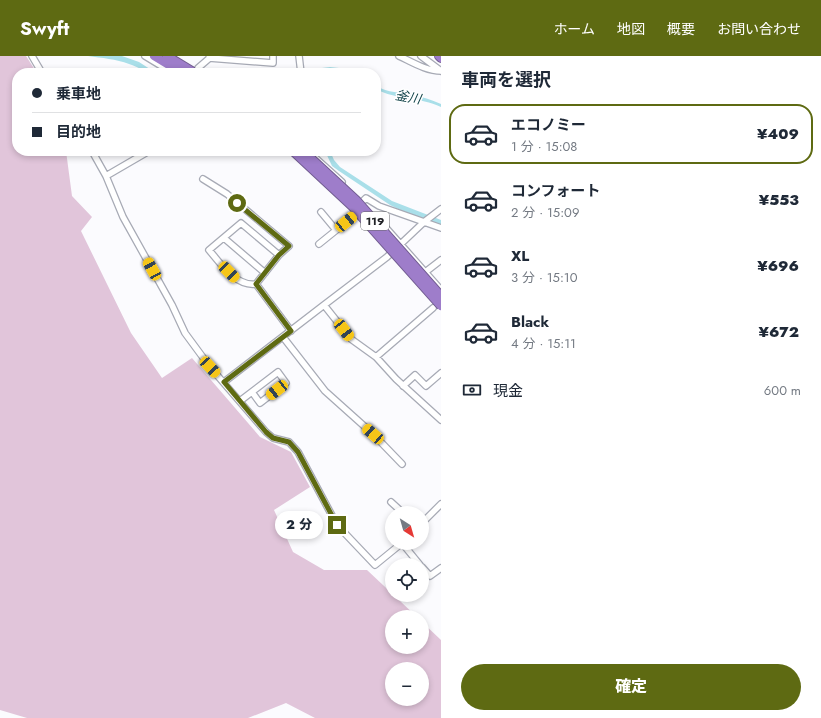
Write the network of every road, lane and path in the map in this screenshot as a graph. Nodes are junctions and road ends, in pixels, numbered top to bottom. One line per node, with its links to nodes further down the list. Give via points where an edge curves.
1 (32, 56): 13 (street)
2 (145, 56): 14 (street)
3 (154, 56): 15 (highway)
4 (167, 56): 16 (highway)
5 (171, 56): 17 (street)
6 (273, 56): 11 (street, via 273,63)
7 (299, 56): 19 (street)
8 (399, 56): 20 (street, via 426,68)
9 (421, 56): 20 (street)
10 (438, 56): 12 (highway)
11 (211, 57): 18 (street)
12 (441, 58)
13 (39, 68)
14 (165, 68)
15 (174, 68)
16 (188, 68)
17 (189, 68)
18 (198, 68)
19 (300, 68)
20 (441, 71)
21 (95, 156): 27 (street)
22 (140, 156): 27 (street)
23 (294, 156): 32 (street)
24 (297, 156): 48 (highway, 119, bridge, via 352,206)
25 (308, 156): 46 (highway, 119, bridge, via 357,201)
26 (314, 156): 29 (street)
27 (106, 176): 54 (street, via 123,217 185,333)
28 (203, 179): 40 (street, via 227,194 289,246)
29 (362, 202): 33 (street, via 366,198 379,206); 38 (street)
30 (441, 209): 33 (street)
31 (321, 212): 35 (street)
32 (355, 214): 35 (street); 39 (street)
33 (424, 222): 34 (street); 38 (street)
34 (441, 228)
35 (336, 230): 37 (street)
36 (224, 238): 40 (street, via 241,223); 43 (street); 44 (street, via 209,250 235,278 250,285)
37 (319, 244)
38 (401, 244): 39 (street); 45 (street)
39 (391, 253): 47 (street); 49 (street)
40 (279, 255): 43 (street)
41 (441, 260): 42 (street)
42 (428, 270)
43 (265, 273): 44 (street)
44 (256, 284): 50 (street)
45 (441, 290)
46 (441, 296)
47 (324, 305): 50 (street); 52 (street, via 351,339)
48 (437, 307): 52 (street)
49 (441, 311)
50 (291, 331): 51 (street)
51 (283, 337): 54 (street); 59 (street, via 325,391)
52 (376, 357): 55 (street)
53 (441, 373): 55 (street, via 426,386 415,375)
54 (224, 382): 57 (street)
55 (403, 386): 58 (street)
56 (252, 392): 56 (street, via 278,372 286,383 260,403); 57 (street)
57 (240, 401): 64 (street, via 266,432 273,438 289,442 298,452 337,525 375,565)
58 (440, 418)
59 (402, 464)
60 (392, 502): 62 (street)
61 (441, 504): 63 (street)
62 (396, 506)
63 (429, 516)
64 (393, 550)
65 (408, 550): 66 (street)
66 (414, 558)
67 (441, 568): 68 (street)
68 (429, 575)

